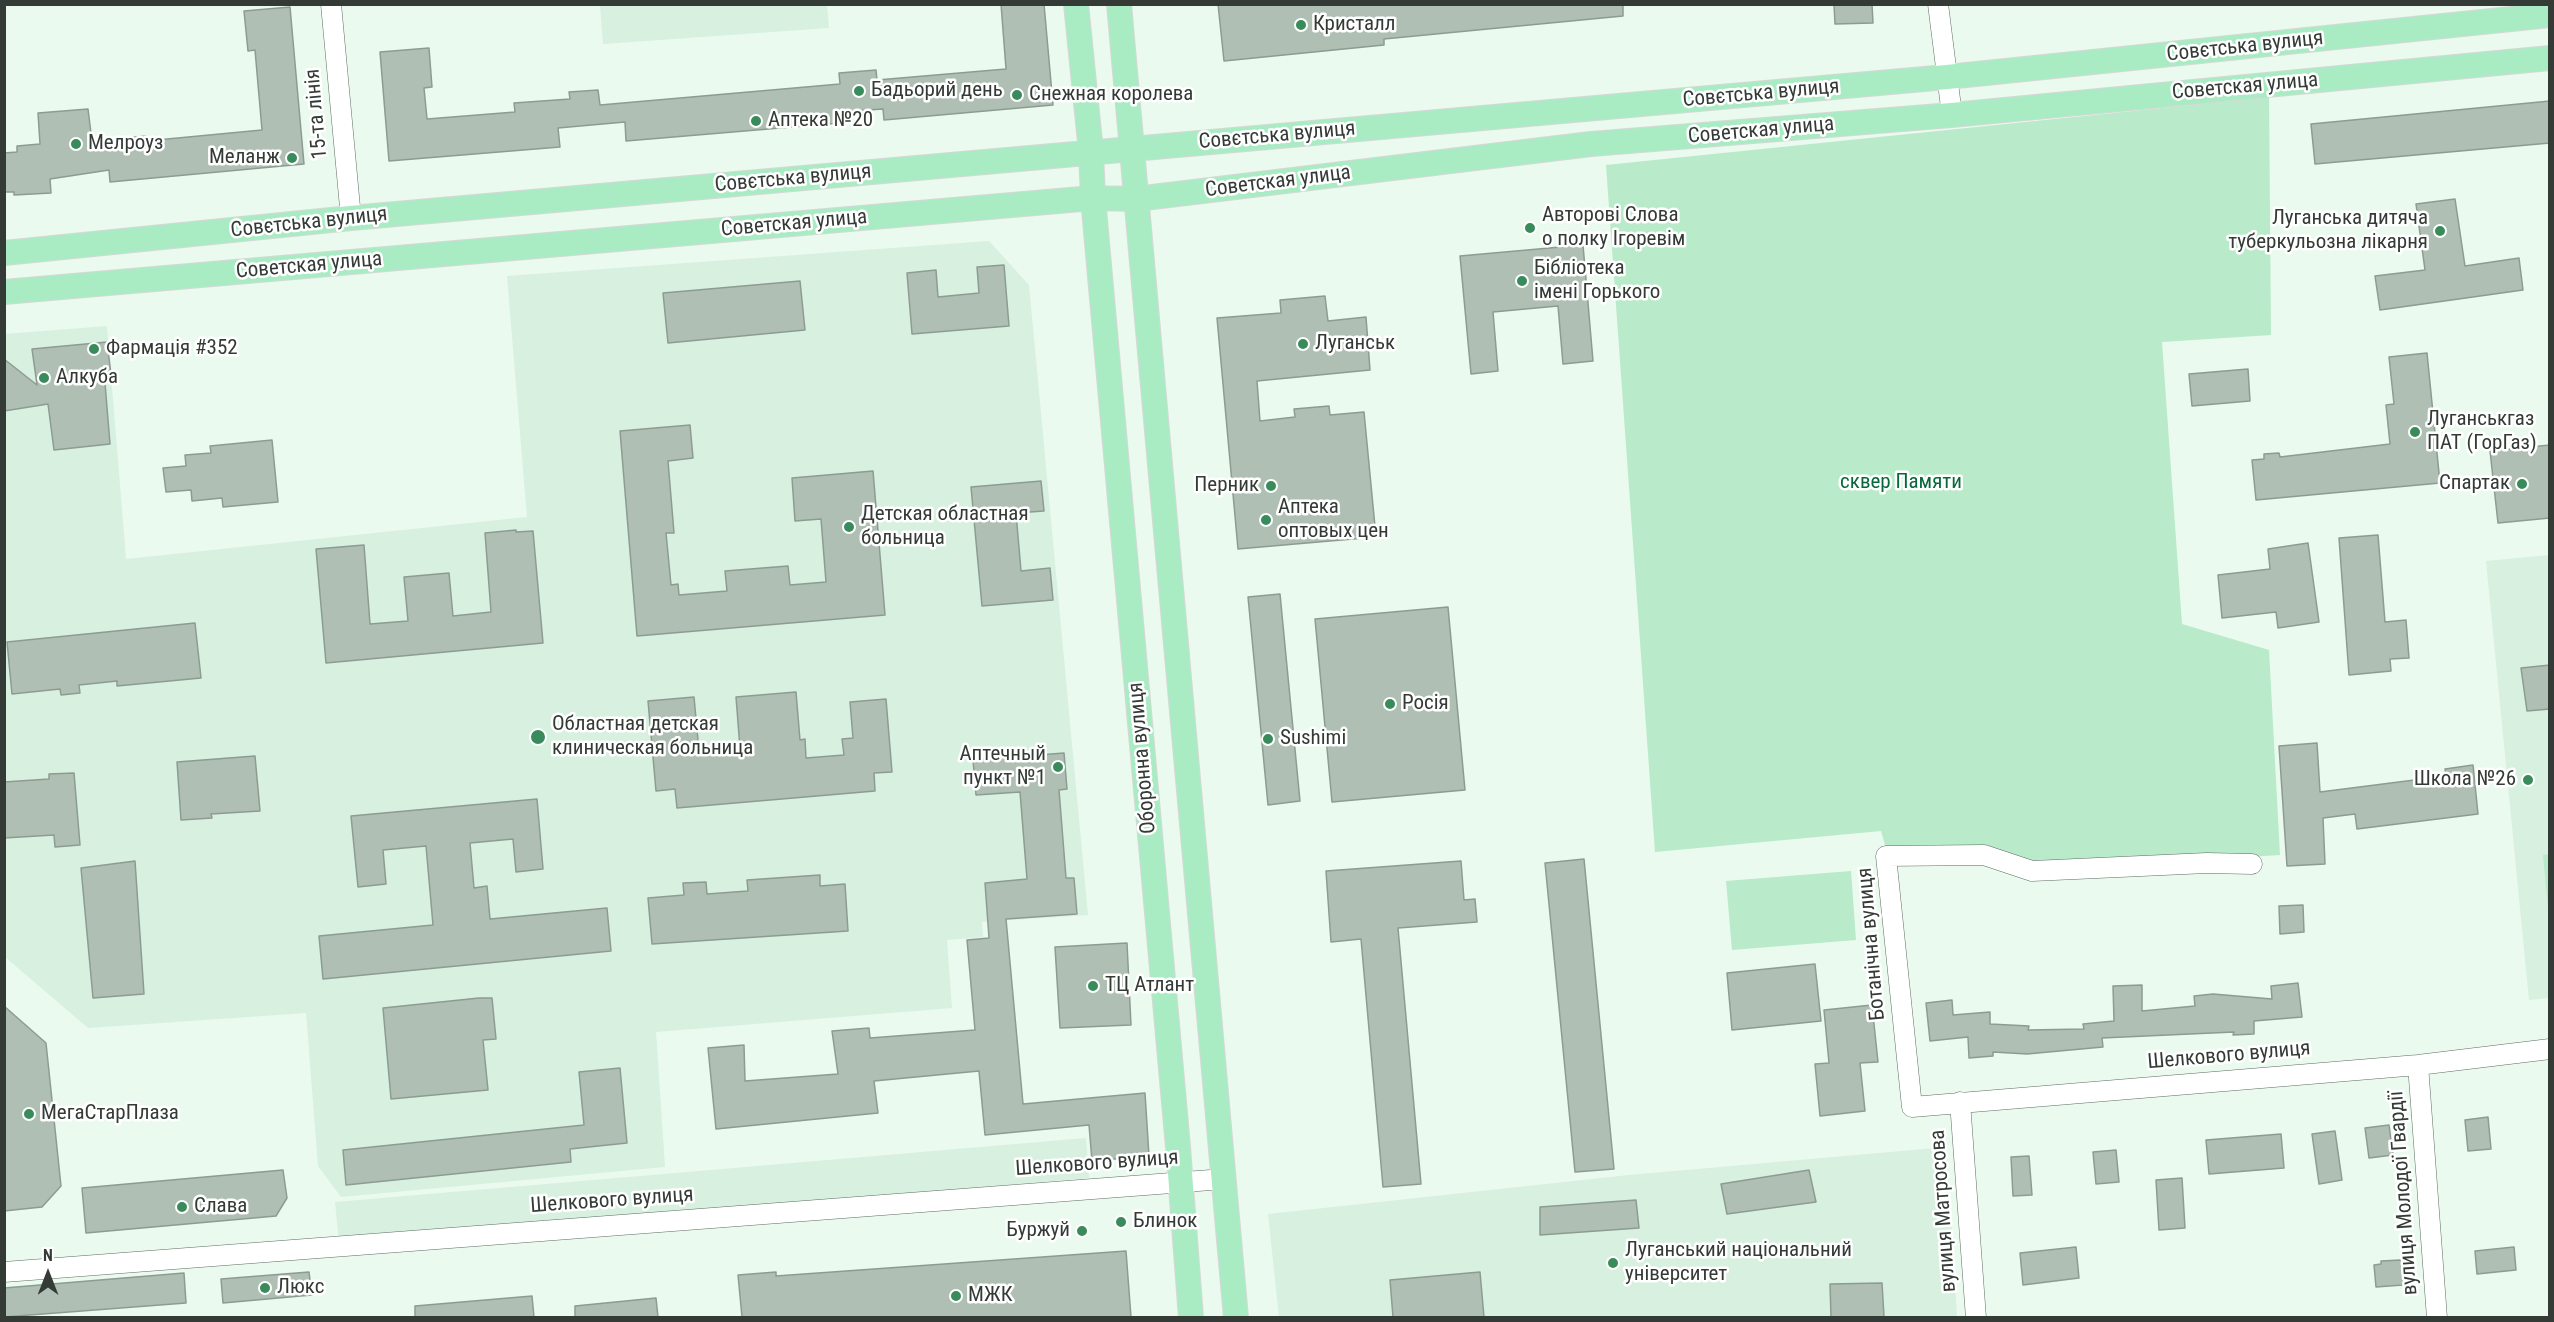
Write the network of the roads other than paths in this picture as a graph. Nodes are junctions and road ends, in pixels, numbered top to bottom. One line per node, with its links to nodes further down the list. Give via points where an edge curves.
1 (331, 4): 13 (street, 15-та лінія)
2 (1076, 4): 10 (main road, Оборонна вулиця)
3 (1119, 4): 9 (main road, Оборонна вулиця)
4 (1938, 4): 7 (street)
5 (2550, 15): 7 (main road, Совєтська вулиця)
6 (2550, 58): 8 (main road, Советская улица)
7 (1947, 77): 8 (street); 9 (main road, Совєтська вулиця)
8 (1952, 115): 12 (main road, Советская улица, via 1591,144)
9 (1133, 149): 10 (main road, Совєтська вулиця); 12 (main road, Оборонна вулиця)
10 (1091, 152): 11 (main road, Оборонна вулиця); 13 (main road, Совєтська вулиця)
11 (1093, 198): 12 (main road, Советская улица); 15 (main road, Советская улица); 22 (main road, Оборонна вулиця)
12 (1136, 199): 21 (main road, Оборонна вулиця)
13 (351, 218): 14 (main road, Совєтська вулиця)
14 (4, 252)
15 (4, 292)
16 (2252, 864): 20 (street, Ботанічна вулиця, via 2032,871 1984,855 1886,856)
17 (2550, 1049): 18 (street, Шелкового вулиця)
18 (2418, 1065): 19 (street, Шелкового вулиця); 27 (street, вулиця Молодої Гвардії)
19 (1960, 1102): 20 (street, Шелкового вулиця); 26 (street, вулиця Матросова)
20 (1912, 1107)
21 (1224, 1179): 22 (street, Шелкового вулиця); 25 (main road, Оборонна вулиця)
22 (1181, 1182): 23 (street, Шелкового вулиця); 24 (main road, Оборонна вулиця)
23 (4, 1272)
24 (1191, 1317)
25 (1236, 1317)
26 (1976, 1317)
27 (2438, 1317)

